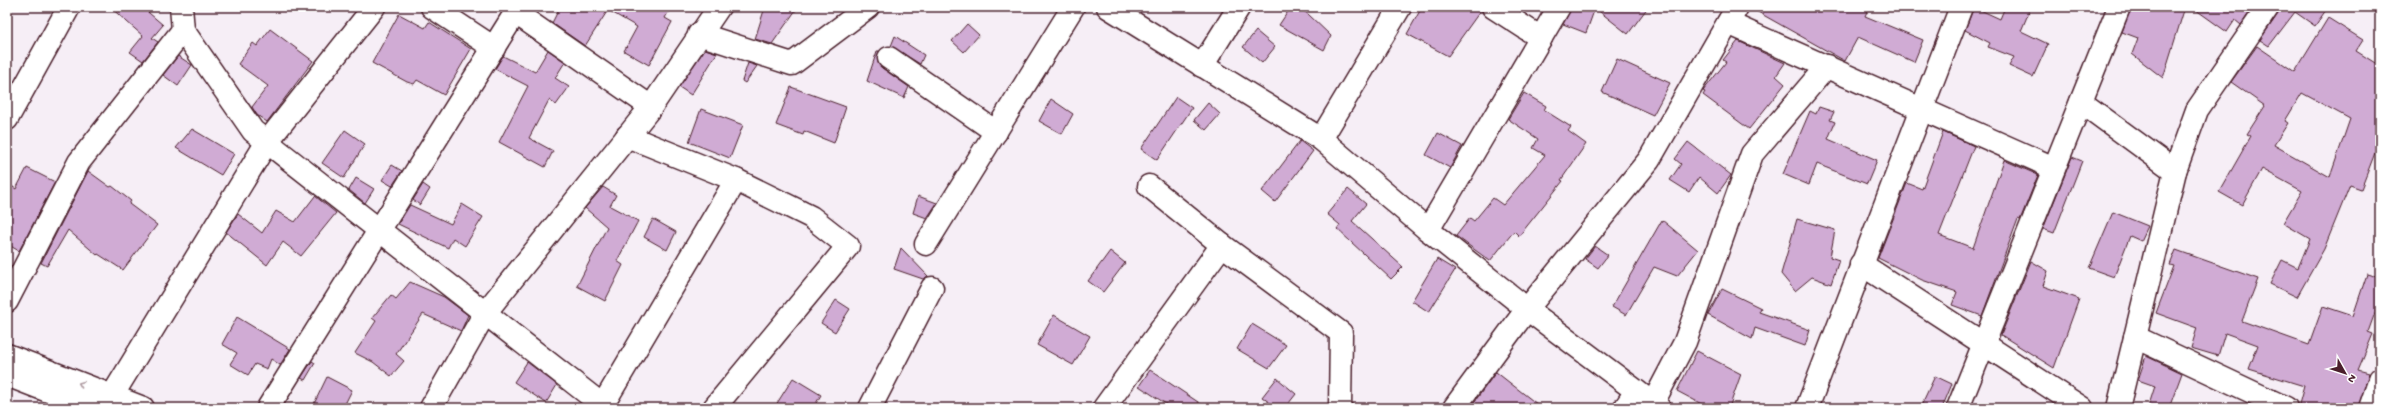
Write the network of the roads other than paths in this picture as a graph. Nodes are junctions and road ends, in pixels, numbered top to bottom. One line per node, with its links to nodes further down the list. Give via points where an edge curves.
1 (69, 7): 28 (street)
2 (181, 7): 18 (street)
3 (374, 7): 32 (street)
4 (432, 7): 21 (street)
5 (719, 7): 19 (street)
6 (868, 7): 19 (street, via 792,64)
7 (1073, 7): 29 (street)
8 (1108, 7): 23 (street)
9 (1239, 7): 23 (street)
10 (1400, 7): 31 (street)
11 (1493, 7): 20 (street)
12 (1559, 7): 20 (street)
13 (1961, 7): 27 (street)
14 (2119, 7): 25 (street)
15 (2268, 7): 34 (street, via 2197,110)
16 (517, 10): 21 (street); 26 (street)
17 (1732, 15): 24 (street); 44 (street, via 1649,160)
18 (182, 30): 32 (street, via 253,131); 43 (street, via 78,162)
19 (699, 34): 26 (street)
20 (1541, 38): 38 (street)
21 (494, 48): 37 (street)
22 (888, 58): 29 (street)
23 (1202, 66): 31 (street)
24 (1827, 66): 27 (street); 52 (street, via 1752,154 1685,342)
25 (2081, 102): 33 (street); 34 (street)
26 (651, 106): 30 (street)
27 (1922, 109): 33 (street); 41 (street)
28 (9, 110)
29 (996, 132): 39 (street)
30 (627, 136): 35 (street); 45 (street)
31 (1320, 139): 38 (street)
32 (267, 142): 37 (street); 51 (street)
33 (2054, 168): 47 (street)
34 (2175, 171): 46 (street)
35 (736, 180): 53 (street); 58 (street, via 811,217 848,246)
36 (1149, 186): 40 (street)
37 (380, 230): 45 (street); 56 (street)
38 (1428, 230): 44 (street)
39 (926, 244)
40 (1222, 245): 60 (street); 61 (street, via 1341,333)
41 (1861, 264): 47 (street); 63 (street)
42 (932, 288): 59 (street)
43 (7, 301)
44 (1527, 309): 52 (street); 62 (street)
45 (485, 313): 53 (street); 57 (street)
46 (2135, 337): 66 (street); 67 (street)
47 (1984, 344): 64 (street); 65 (street)
48 (7, 355): 51 (street, one-way to 48)
49 (7, 375): 54 (street)
50 (2380, 379): 68 (street)
51 (109, 402): 55 (street)
52 (1643, 402)
53 (603, 407)
54 (92, 408)
55 (143, 408)
56 (268, 408)
57 (432, 408)
58 (714, 408)
59 (870, 408)
60 (1104, 408)
61 (1340, 408)
62 (1454, 408)
63 (1807, 408)
64 (1958, 408)
65 (2082, 408)
66 (2118, 408)
67 (2286, 408)
68 (2370, 408)

